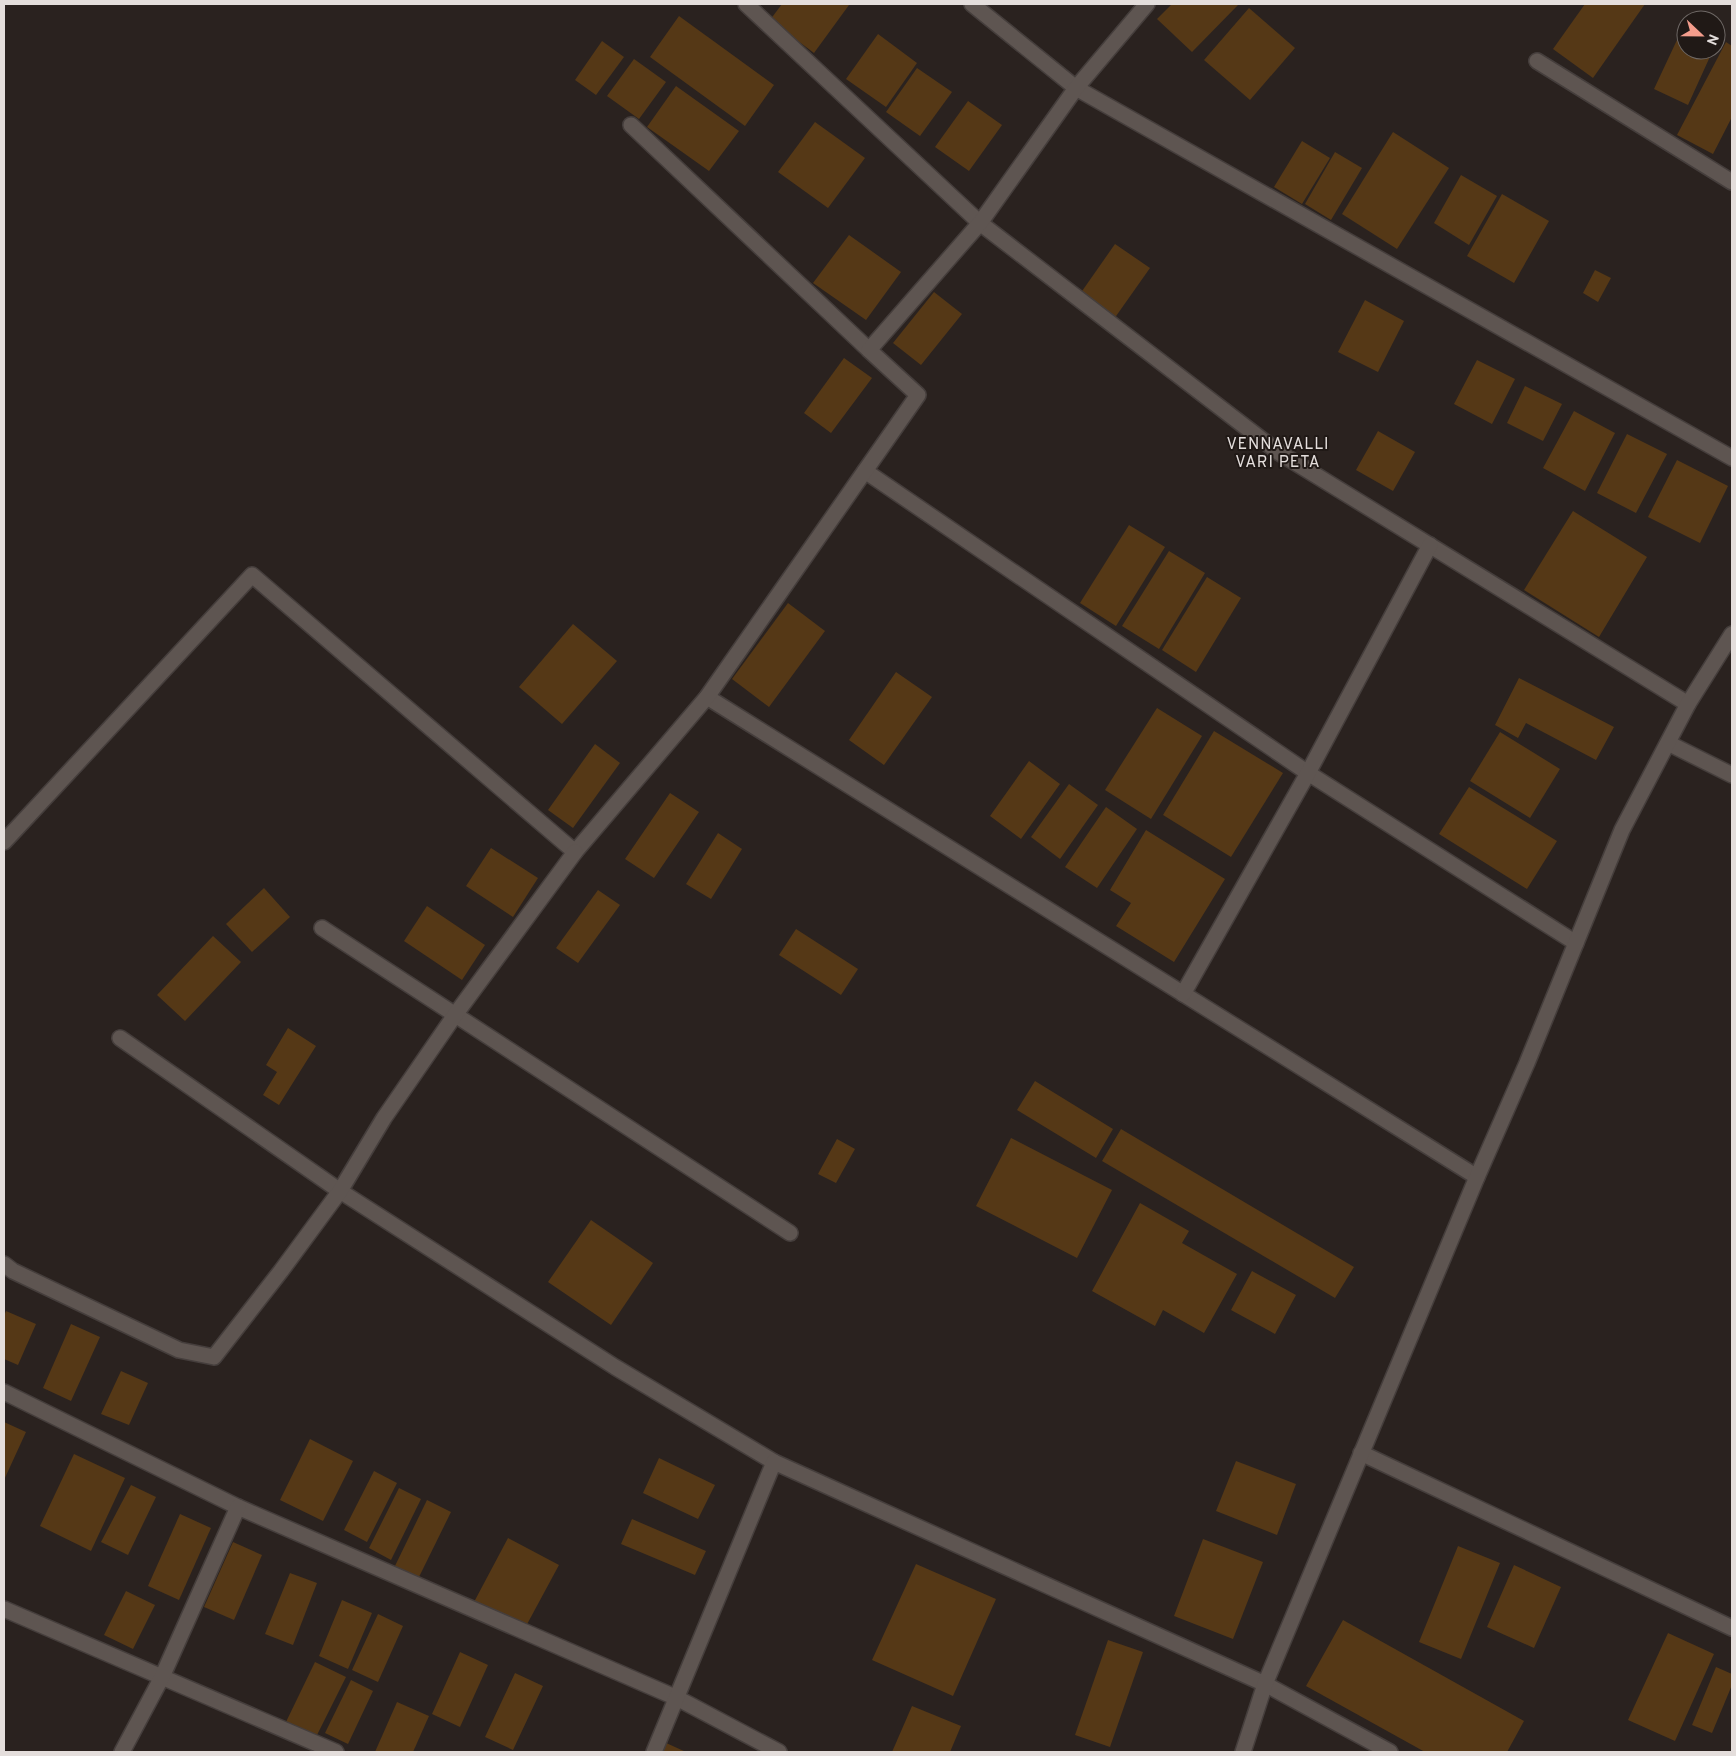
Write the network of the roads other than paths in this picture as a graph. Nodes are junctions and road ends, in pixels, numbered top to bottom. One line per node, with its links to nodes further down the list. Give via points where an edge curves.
1 (746, 4): 8 (street)
2 (972, 4): 5 (street)
3 (1147, 4): 5 (street)
4 (1537, 61): 7 (street)
5 (1076, 88): 8 (street); 10 (street)
6 (631, 125): 9 (street)
7 (1732, 182)
8 (980, 223): 9 (street); 12 (street, via 1278,452)
9 (869, 350): 11 (street, via 918,395)
10 (1732, 458)
11 (865, 471): 14 (street); 17 (street)
12 (1430, 545): 15 (street); 17 (street)
13 (1732, 634): 15 (street)
14 (707, 697): 20 (street); 23 (street)
15 (1688, 704): 16 (street)
16 (1668, 743): 18 (street); 22 (street, via 1622,830)
17 (1308, 773): 22 (street); 23 (street)
18 (1732, 774)
19 (4, 842): 20 (street, via 252,576)
20 (575, 852): 24 (street)
21 (322, 928): 24 (street)
22 (1576, 943): 26 (street)
23 (1184, 994): 26 (street)
24 (455, 1015): 27 (street, via 384,1118); 28 (street)
25 (120, 1038): 27 (street)
26 (1476, 1177): 31 (street)
27 (340, 1190): 29 (street, via 214,1357 179,1350); 32 (street, via 615,1367)
28 (790, 1233)
29 (4, 1264)
30 (4, 1392): 33 (street)
31 (1362, 1453): 35 (street); 37 (street)
32 (774, 1462): 37 (street); 38 (street)
33 (238, 1507): 36 (street); 38 (street)
34 (4, 1609): 36 (street)
35 (1732, 1628)
36 (162, 1677): 39 (street); 40 (street)
37 (1265, 1684): 43 (street); 44 (street)
38 (677, 1698): 41 (street); 42 (street)
39 (122, 1752)
40 (336, 1752)
41 (654, 1752)
42 (779, 1752)
43 (1243, 1752)
44 (1390, 1752)

